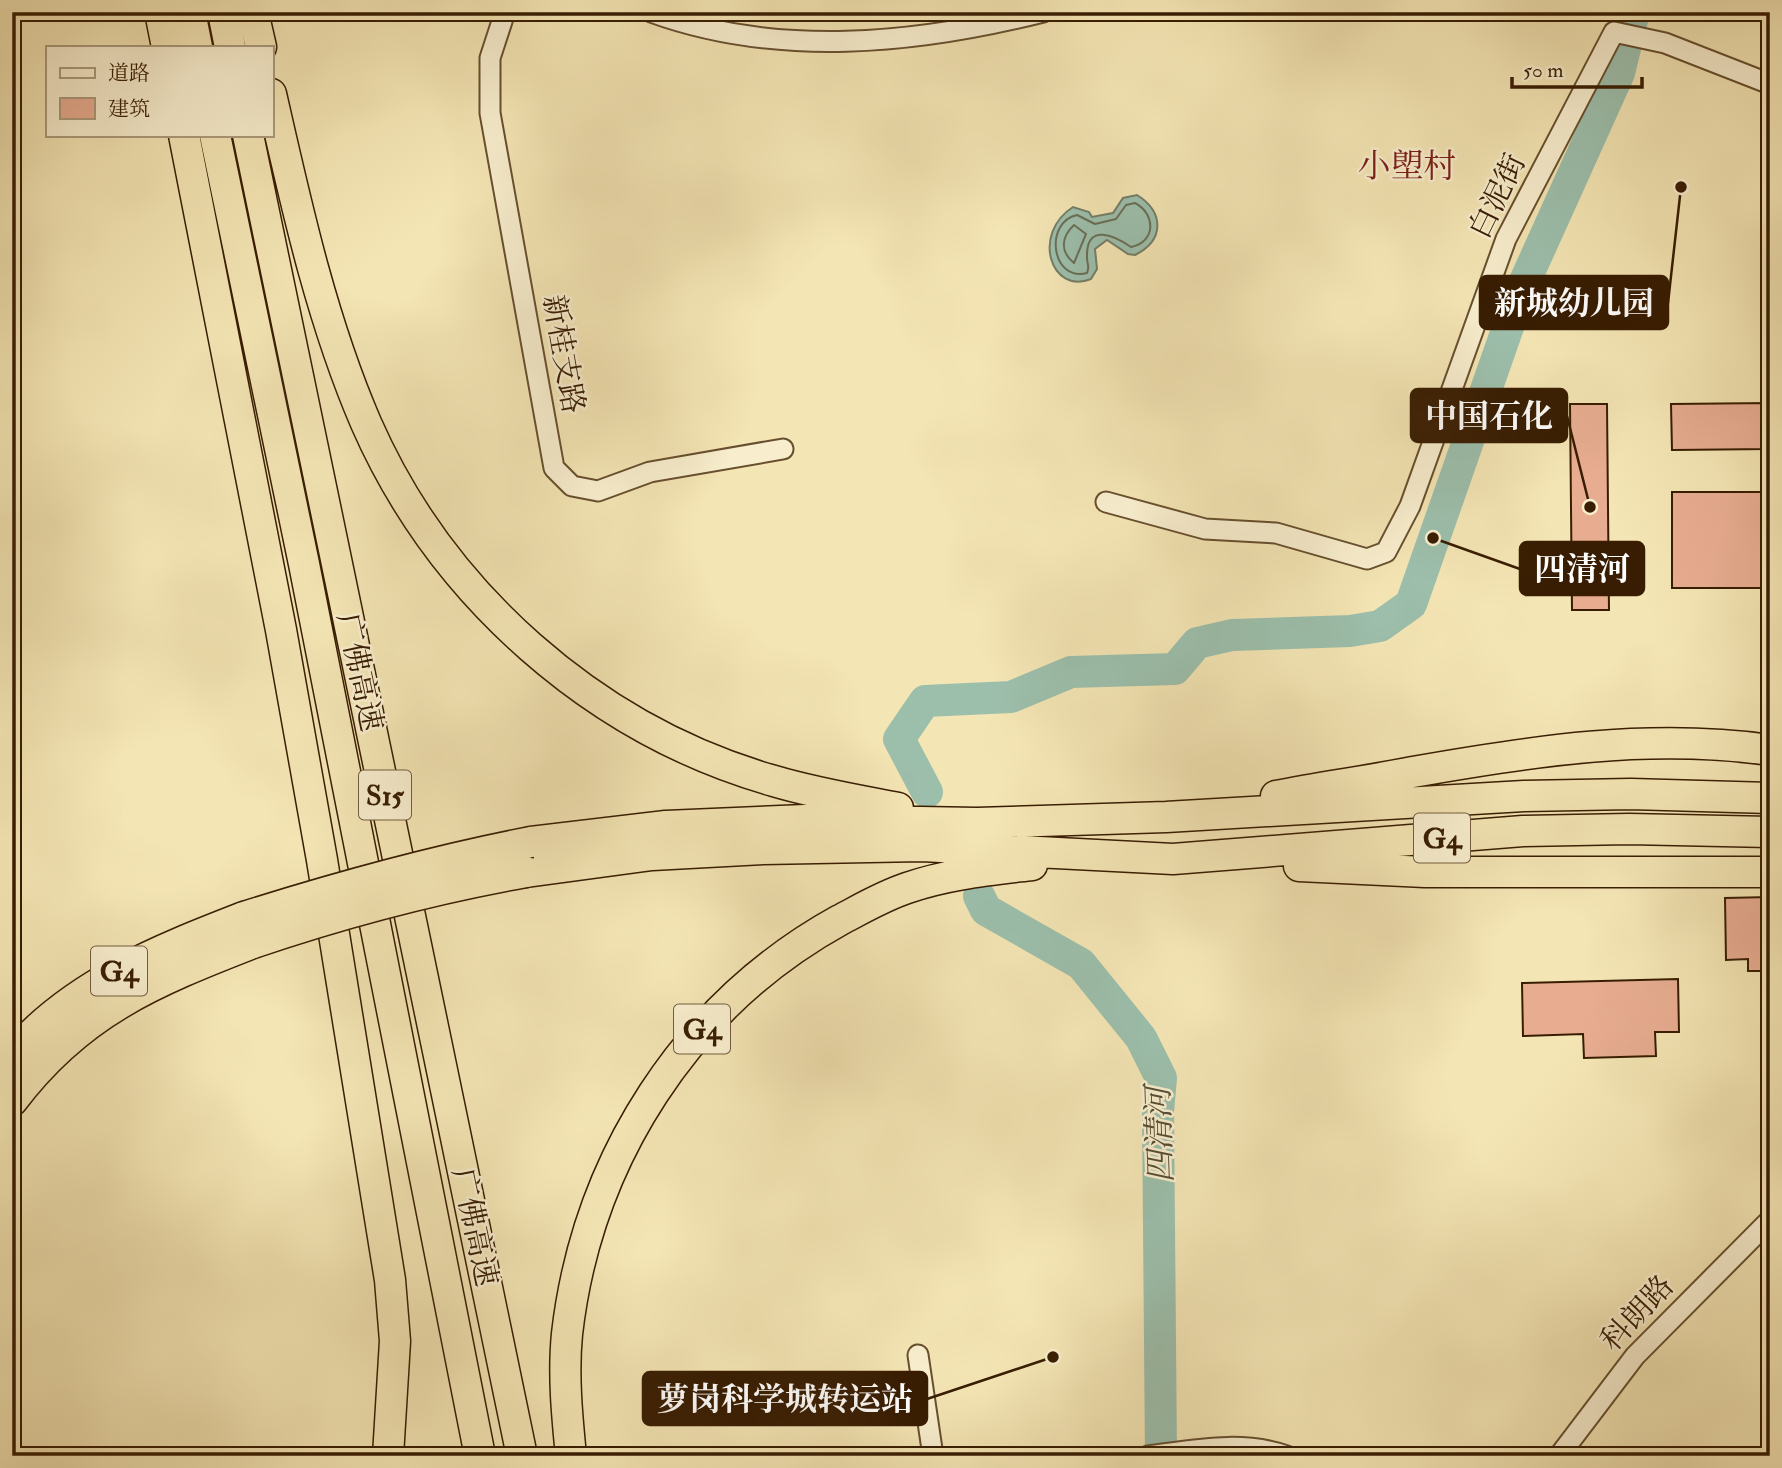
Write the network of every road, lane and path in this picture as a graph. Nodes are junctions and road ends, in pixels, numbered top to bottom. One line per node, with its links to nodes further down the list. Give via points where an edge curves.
1 (160, 12): 8 (highway)
2 (190, 12): 9 (highway)
3 (223, 12): 10 (highway)
4 (253, 12): 11 (highway)
5 (505, 12): 17 (street, 新桂支路, via 490,58 491,113 554,468 572,486 598,491 650,472)
6 (651, 12): 7 (street, via 750,36 815,42 888,40)
7 (1043, 12)
8 (167, 46)
9 (197, 46)
10 (230, 46)
11 (261, 46)
12 (1770, 85): 18 (street, 白泥街, via 1665,43 1614,32 1506,239 1410,506 1386,552 1367,559 1276,533 1205,529)
13 (273, 102): 22 (highway, via 302,225 366,424 406,498 488,608 586,691 640,726 706,757 773,781)
14 (184, 136): 32 (highway, via 284,643 390,1280 395,1341)
15 (215, 136): 33 (highway, 广佛高速 / S15)
16 (248, 136): 34 (highway, 广佛高速 / S15)
17 (783, 449)
18 (1106, 502)
19 (1770, 750): 21 (highway, via 1638,741 1508,754)
20 (1770, 798): 21 (highway, G4, via 1524,796)
21 (1166, 817): 22 (highway, G4)
22 (977, 823): 27 (highway, G4, bridge, via 805,820 666,826 531,842 352,884)
23 (1770, 832): 25 (highway, G4, via 1523,831)
24 (1115, 854): 25 (highway, G4); 27 (highway, bridge, via 922,846 652,855 431,889 341,914); 35 (highway, G4, via 956,874 906,888 840,920 779,958 699,1032 641,1109 592,1215 567,1336)
25 (1173, 859): 26 (highway, via 1425,872)
26 (1770, 872)
27 (248, 930): 28 (highway, G4, via 154,952 62,1008); 29 (highway, via 71,1035)
28 (12, 1055)
29 (12, 1101)
30 (1770, 1220): 39 (street, 科朗路, via 1635,1356)
31 (918, 1355): 36 (street)
32 (388, 1456)
33 (480, 1456)
34 (522, 1456)
35 (571, 1456)
36 (933, 1456)
37 (1148, 1456): 38 (street, via 1236,1447)
38 (1287, 1456)
39 (1559, 1456)

